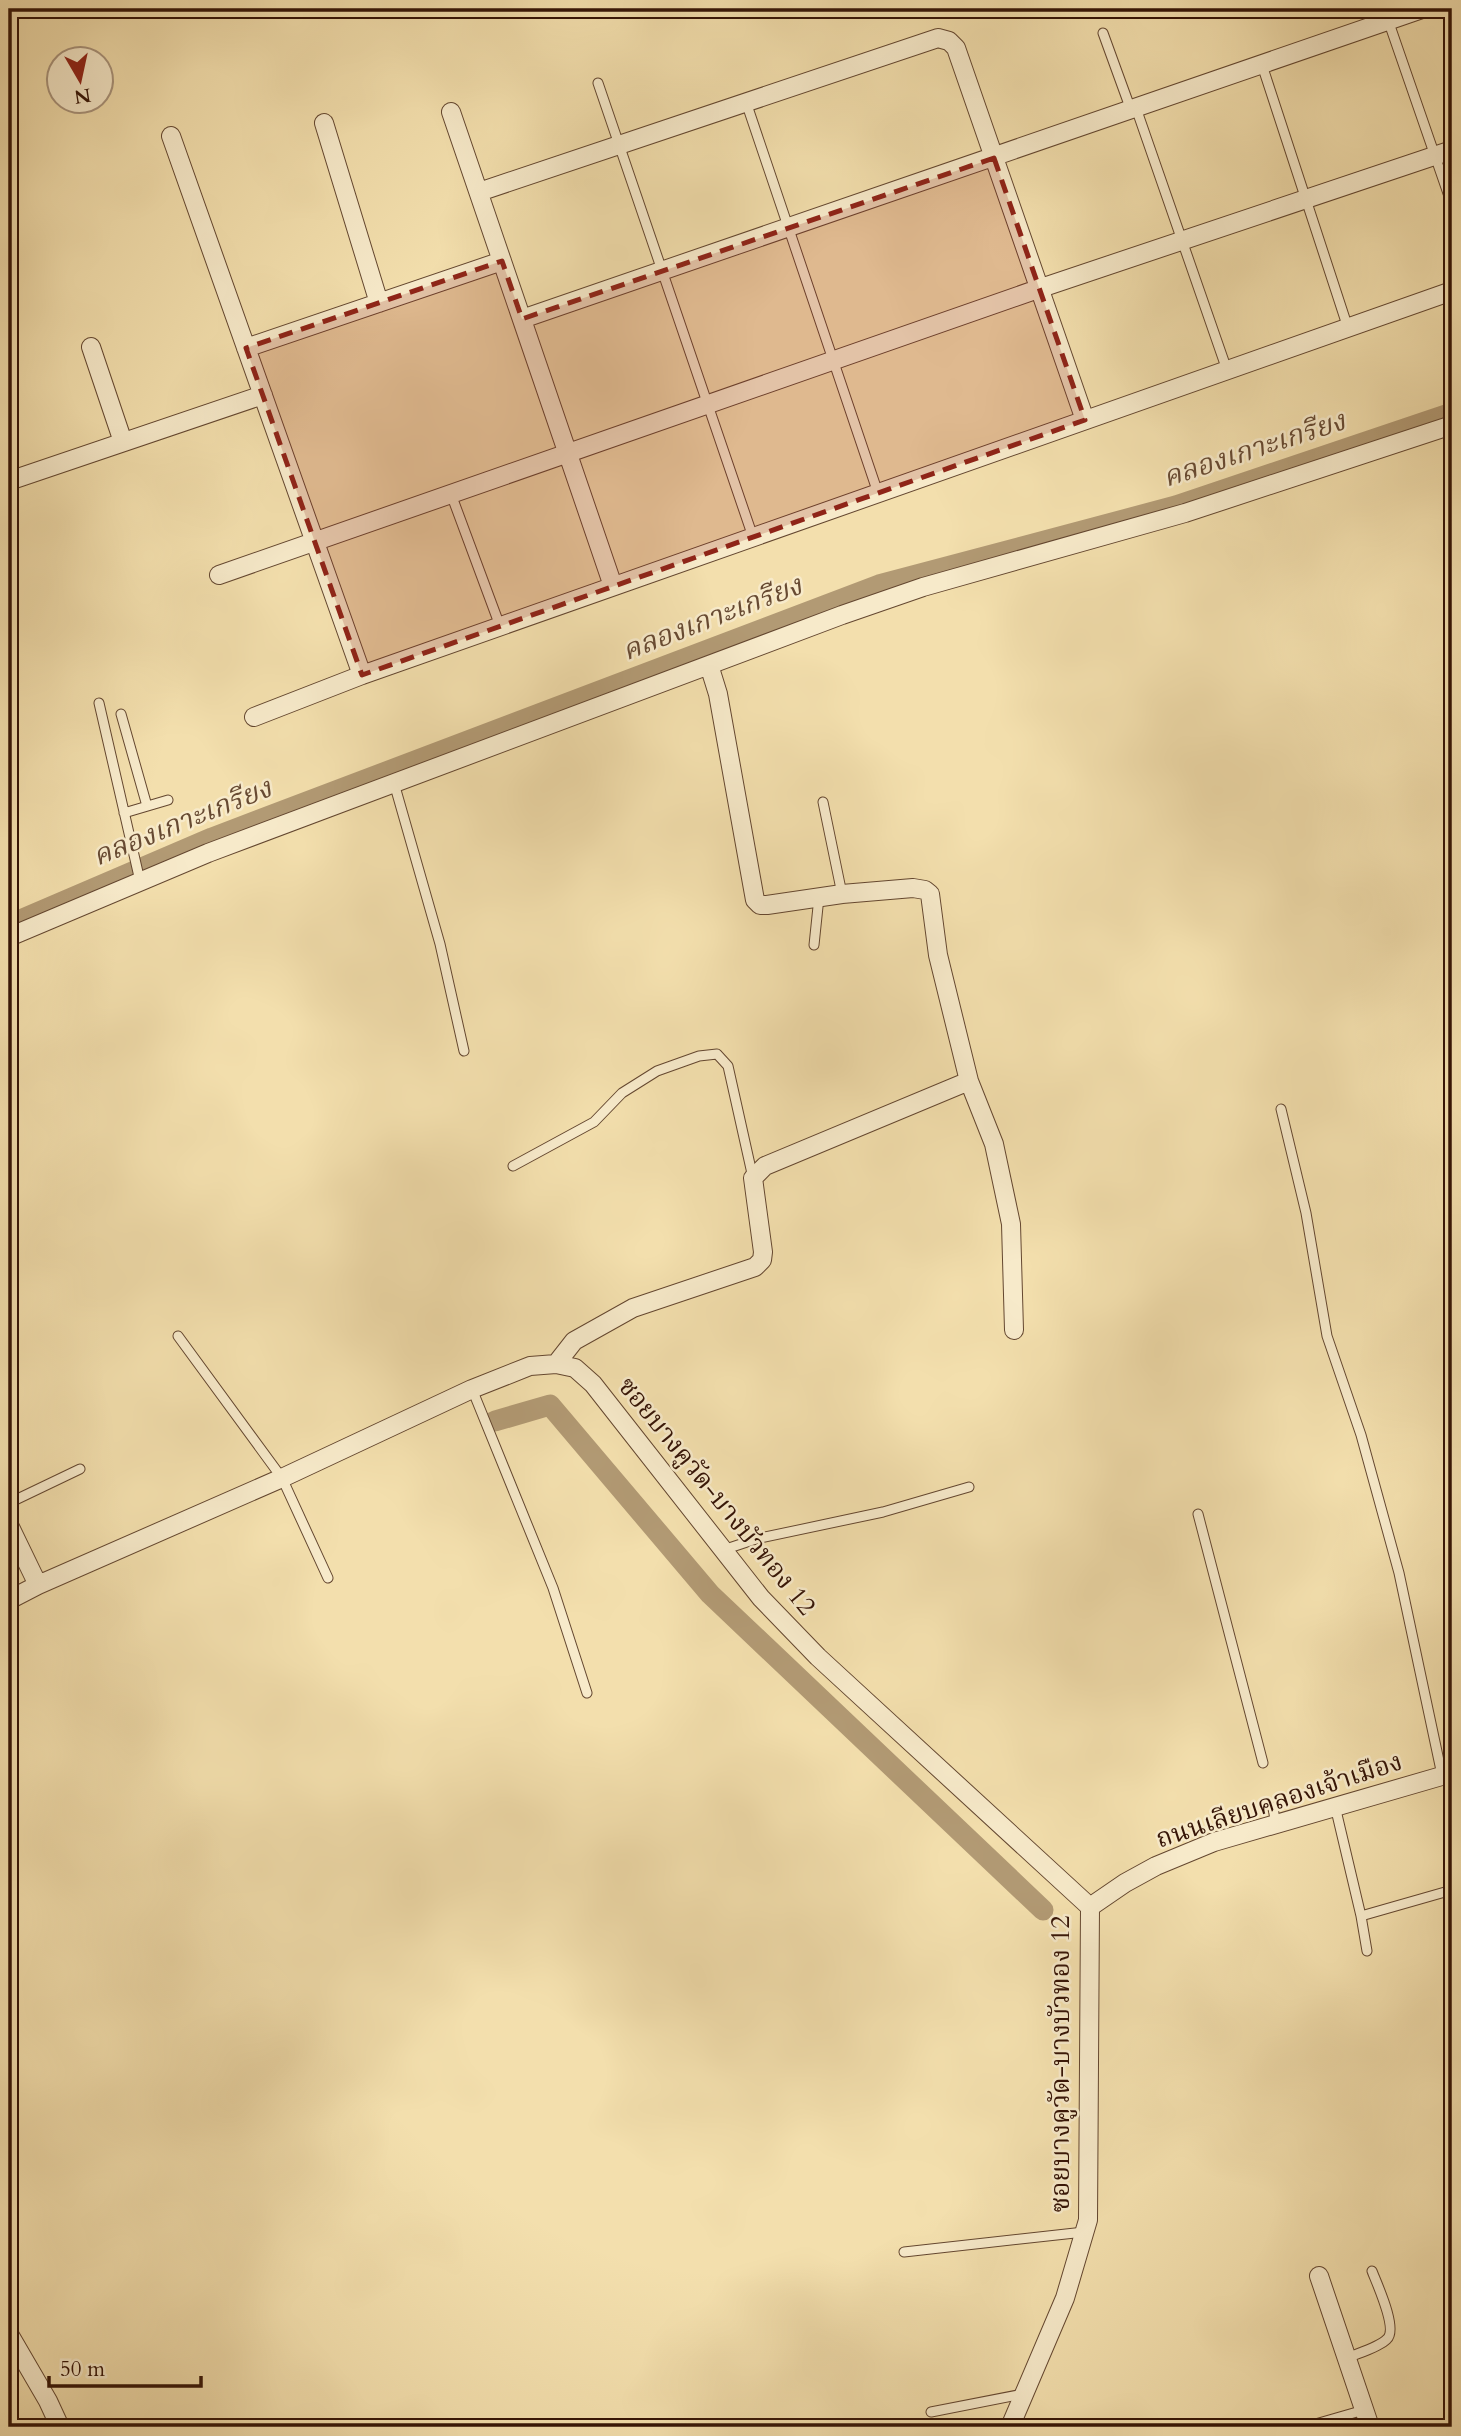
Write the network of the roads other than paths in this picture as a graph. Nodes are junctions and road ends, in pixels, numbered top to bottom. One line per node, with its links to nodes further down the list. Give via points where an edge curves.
1 (1422, 9): 2 (street)
2 (1388, 20): 4 (street); 12 (lane)
3 (1103, 33): 7 (lane)
4 (1262, 65): 7 (street); 15 (lane)
5 (598, 83): 11 (lane)
6 (746, 102): 11 (street); 13 (street, via 938,38 956,48); 17 (lane)
7 (1133, 109): 13 (street); 18 (lane)
8 (451, 112): 14 (street)
9 (324, 122): 23 (street)
10 (171, 136): 27 (street)
11 (619, 145): 14 (street); 20 (lane)
12 (1444, 153): 15 (street); 16 (lane)
13 (994, 158): 17 (street); 21 (street)
14 (479, 192): 19 (street)
15 (1306, 199): 18 (street); 25 (lane)
16 (1452, 205)
17 (789, 228): 20 (street); 28 (lane)
18 (1181, 241): 21 (street); 29 (lane)
19 (502, 261): 23 (street); 24 (street)
20 (662, 271): 24 (street); 31 (lane)
21 (1038, 289): 28 (street); 32 (street)
22 (1452, 292): 25 (street)
23 (379, 303): 27 (street)
24 (522, 319): 35 (street)
25 (1348, 328): 29 (street)
26 (91, 346): 34 (street)
27 (246, 348): 30 (street)
28 (833, 361): 31 (street); 37 (lane)
29 (1227, 370): 32 (street)
30 (263, 394): 34 (street); 40 (street)
31 (707, 405): 35 (street); 39 (lane)
32 (1085, 420): 37 (street)
33 (1452, 425): 44 (street, via 1185,513 923,587)
34 (123, 442): 36 (street)
35 (567, 453): 38 (street); 42 (street)
36 (9, 481)
37 (878, 493): 39 (street)
38 (452, 494): 40 (street); 43 (lane)
39 (752, 537): 42 (street)
40 (315, 541): 41 (street); 45 (street)
41 (219, 575)
42 (612, 586): 43 (street)
43 (500, 626): 45 (street)
44 (709, 665): 49 (street); 56 (street, via 755,900 760,905)
45 (362, 675): 48 (street)
46 (99, 703): 53 (lane)
47 (121, 713): 52 (lane)
48 (254, 717)
49 (394, 783): 54 (street); 59 (lane, via 440,944)
50 (168, 800): 52 (lane)
51 (823, 802): 55 (lane)
52 (147, 806): 53 (lane)
53 (124, 813): 54 (lane)
54 (139, 879): 57 (street)
55 (842, 894): 56 (street); 60 (street, via 914,888 930,894 938,955)
56 (819, 897): 58 (lane)
57 (9, 937)
58 (814, 945)
59 (464, 1051)
60 (970, 1081): 63 (street, via 765,1166); 64 (street, via 995,1144 1011,1224)
61 (1280, 1109): 80 (lane, via 1306,1213 1327,1336 1361,1435 1399,1573)
62 (513, 1166): 63 (lane, via 594,1122 622,1093 657,1071 717,1054 728,1066)
63 (753, 1178): 66 (street, via 763,1252 755,1267 633,1308 574,1341)
64 (1014, 1330)
65 (178, 1336): 69 (lane)
66 (556, 1364): 67 (street, via 530,1366); 74 (street, ซอยบางคูวัด-บางบัวทอง 12, via 575,1368 593,1384)
67 (472, 1389): 69 (street); 78 (lane, via 553,1588)
68 (80, 1469): 71 (lane)
69 (282, 1478): 75 (lane); 76 (street)
70 (969, 1487): 74 (lane)
71 (9, 1503)
72 (1198, 1514): 79 (lane)
73 (9, 1525): 76 (street)
74 (722, 1551): 83 (street, ซอยบางคูวัด-บางบัวทอง 12, via 818,1657)
75 (328, 1578)
76 (37, 1586): 77 (street)
77 (9, 1600)
78 (587, 1693)
79 (1263, 1763)
80 (1447, 1774): 81 (street, ถนนเลียบคลองเจ้าเมือง)
81 (1335, 1806): 83 (street, ถนนเลียบคลองเจ้าเมือง, via 1275,1817 1214,1842 1125,1882); 84 (lane)
82 (1452, 1890): 84 (lane)
83 (1090, 1907): 86 (street, ซอยบางคูวัด-บางบัวทอง 12, via 1088,2220)
84 (1361, 1916): 85 (lane)
85 (1367, 1951)
86 (1084, 2232): 87 (lane); 92 (street, ซอยบางคูวัด-บางบัวทอง 12, via 1065,2298)
87 (904, 2252)
88 (1372, 2271): 91 (lane, via 1390,2334)
89 (1319, 2276): 91 (street)
90 (9, 2334): 95 (street)
91 (1347, 2358): 94 (street)
92 (1024, 2394): 93 (lane); 96 (street, ซอยบางคูวัด-บางบัวทอง 12)
93 (931, 2412)
94 (1367, 2419): 97 (lane)
95 (60, 2427)
96 (1010, 2427)
97 (1305, 2427)

